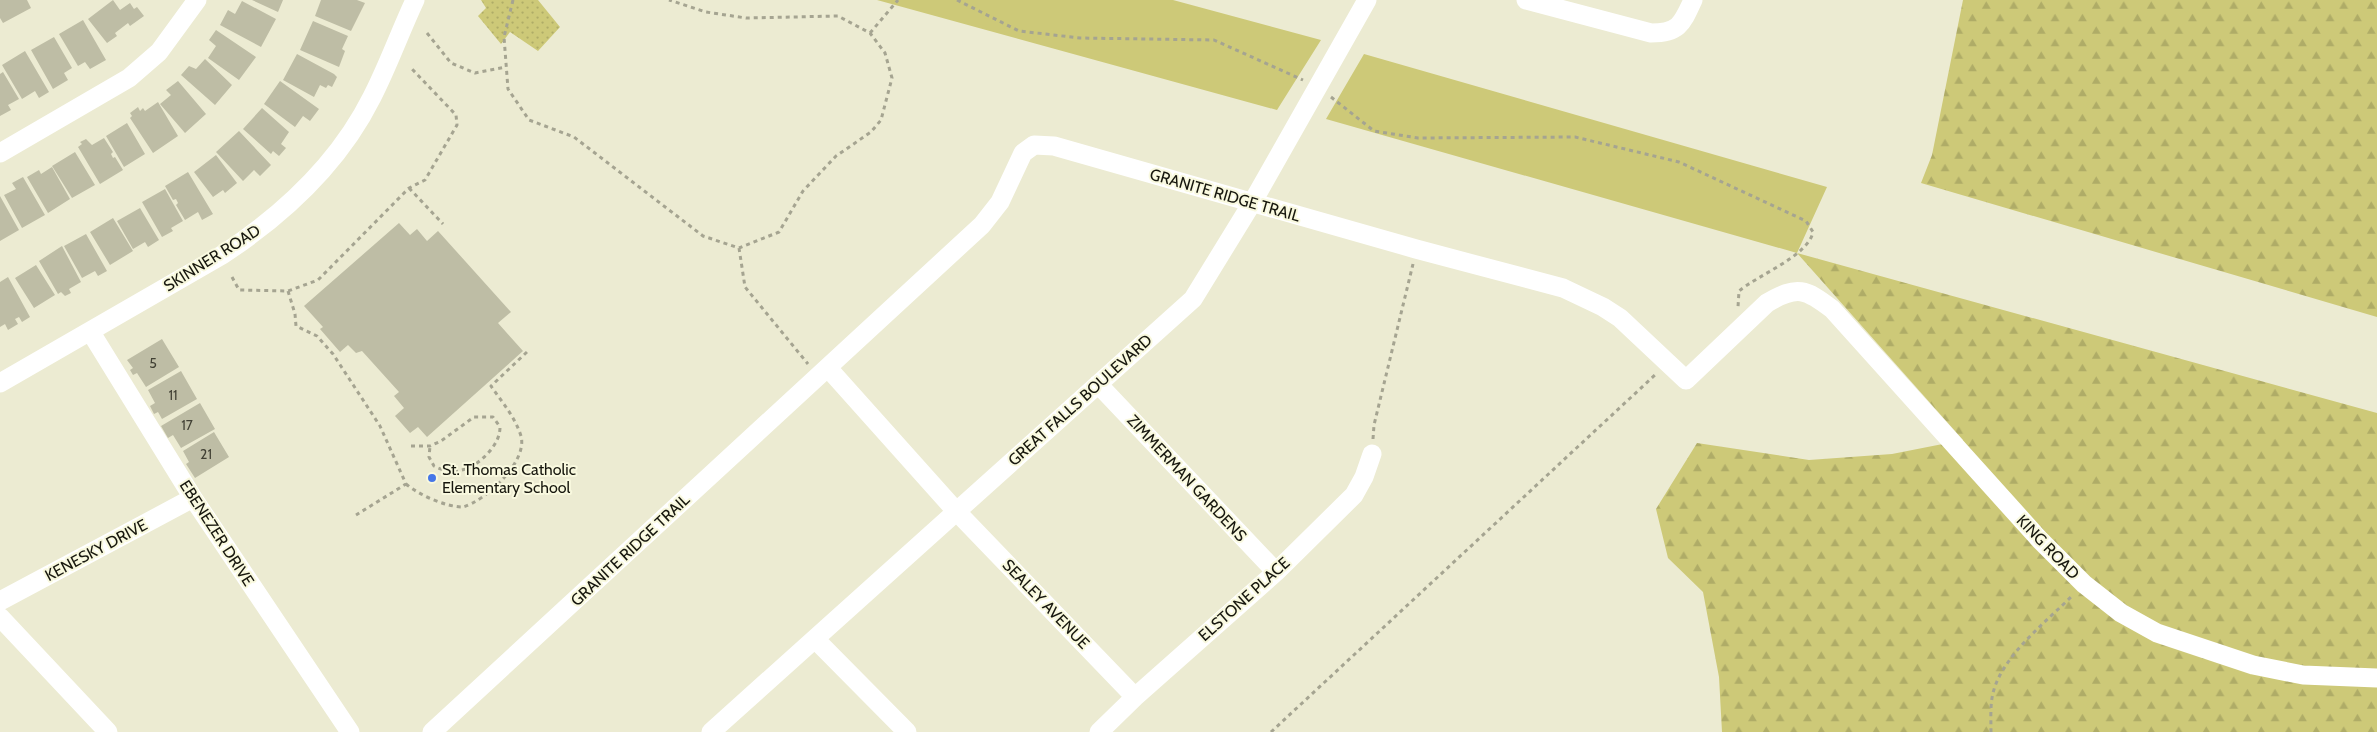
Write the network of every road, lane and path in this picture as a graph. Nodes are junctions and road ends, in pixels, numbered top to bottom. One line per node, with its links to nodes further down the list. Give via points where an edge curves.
1 (197, 0): 15 (street, via 159,52 129,78)
2 (415, 0): 23 (street, SKINNER ROAD, via 362,115 302,192 238,244)
3 (513, 0): 12 (path, via 504,38)
4 (669, 0): 11 (path, via 706,12 746,18 838,16)
5 (898, 0): 11 (path)
6 (957, 0): 14 (path, via 1018,31 1080,38 1214,40)
7 (1367, 0): 14 (street, GREAT FALLS BOULEVARD)
8 (1526, 0): 9 (street, via 1651,33 1668,33 1684,21)
9 (1693, 0)
10 (427, 33): 12 (path, via 452,64 476,73)
11 (870, 33): 19 (path, via 885,53 892,78 881,120 871,132 836,156 803,191 779,232)
12 (506, 68): 19 (path, via 508,89 529,120 574,137 703,236)
13 (412, 69): 16 (path, via 456,115 457,125 425,180)
14 (1318, 87): 17 (street, GREAT FALLS BOULEVARD); 24 (path, via 1374,130 1418,138 1575,136 1679,162 1806,221 1813,232 1811,240 1739,291)
15 (0, 153)
16 (409, 188): 18 (path); 22 (path, via 318,280)
17 (1252, 203): 20 (street, GRANITE RIDGE TRAIL); 26 (street, GRANITE RIDGE TRAIL, via 1054,146 1034,145 1023,154 1000,202 982,225); 29 (street, GREAT FALLS BOULEVARD, via 1192,299)
18 (443, 224)
19 (738, 248): 26 (path, via 745,288)
20 (1416, 249): 24 (street, GRANITE RIDGE TRAIL, via 1563,288 1586,298 1620,318 1686,380); 32 (path, via 1374,425)
21 (232, 277): 22 (path, via 239,290)
22 (288, 291): 33 (path, via 296,326 317,336 333,354 380,426)
23 (90, 331): 28 (street, SKINNER ROAD); 34 (street, EBENEZER DRIVE)
24 (1735, 333): 38 (street, KING ROAD, via 1780,295 1810,293 1832,309 1973,467)
25 (528, 351): 33 (path, via 491,386 515,421 522,443 503,481 463,507 446,503)
26 (823, 372): 35 (street); 46 (street, GRANITE RIDGE TRAIL)
27 (1658, 372): 50 (path)
28 (0, 383)
29 (1098, 384): 35 (street, GREAT FALLS BOULEVARD); 37 (street, ZIMMERMAN GARDENS)
30 (412, 446): 31 (path)
31 (430, 446): 31 (path, via 441,442 474,417 493,418 500,427 495,445 479,463 466,470 449,472 434,466 429,457)
32 (1372, 454): 37 (street, ELSTONE PLACE, via 1354,495)
33 (406, 484): 36 (path)
34 (193, 498): 39 (street, KENESKY DRIVE); 45 (street, EBENEZER DRIVE)
35 (956, 511): 41 (street, GREAT FALLS BOULEVARD); 43 (street, SEALEY AVENUE)
36 (356, 515)
37 (1276, 572): 43 (street, ELSTONE PLACE)
38 (2084, 584): 42 (street, KING ROAD, via 2121,613 2157,633 2253,664 2303,675); 51 (path, via 2034,633 2001,672 1993,694)
39 (0, 601)
40 (0, 616): 44 (street)
41 (815, 639): 47 (street, GREAT FALLS BOULEVARD); 48 (street)
42 (2377, 678)
43 (1135, 697): 49 (street, ELSTONE PLACE)
44 (108, 732)
45 (350, 732)
46 (432, 732)
47 (711, 732)
48 (906, 732)
49 (1099, 732)
50 (1271, 732)
51 (1991, 732)

